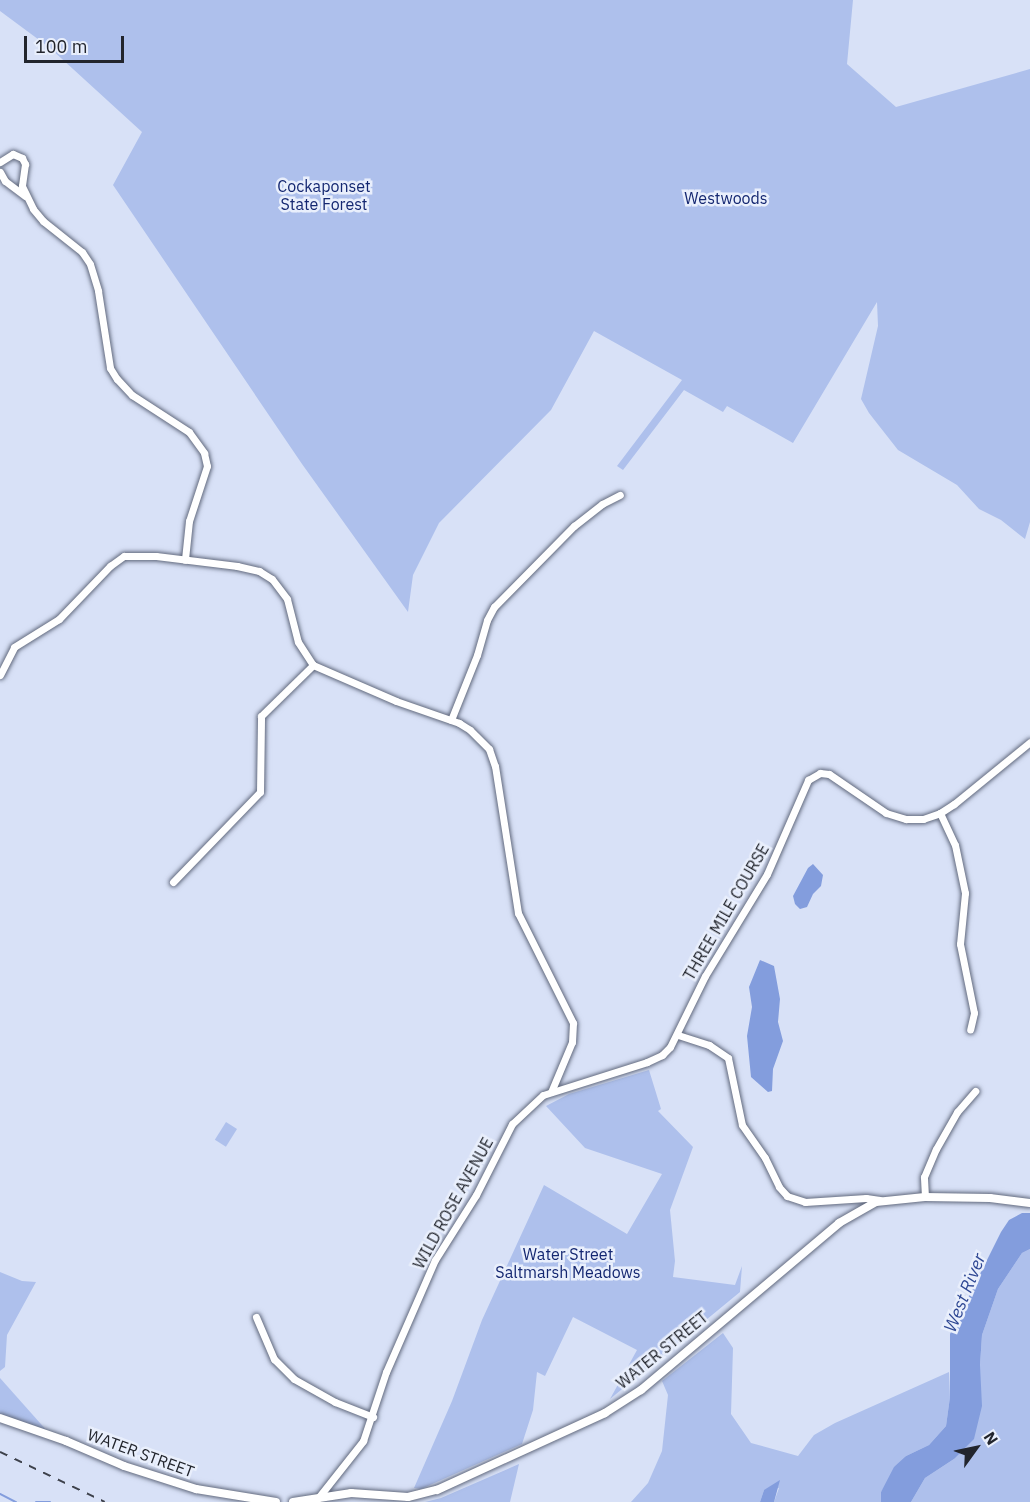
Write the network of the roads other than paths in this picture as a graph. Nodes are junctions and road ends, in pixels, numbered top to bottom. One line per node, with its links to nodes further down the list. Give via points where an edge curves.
1 (0, 162): 3 (street, via 13,154 22,158)
2 (0, 172): 3 (street, via 5,181)
3 (25, 196): 5 (street, via 44,221 82,252 90,264 110,368 117,379 132,394 189,432 204,453 207,466 189,521)
4 (620, 495): 8 (street, via 573,526 494,607)
5 (185, 560): 6 (street, via 249,568 277,583 290,607 298,642); 7 (street, via 131,555 115,561 59,619 14,647)
6 (313, 665): 8 (street); 11 (street, via 261,716 260,792)
7 (0, 675)
8 (451, 720): 15 (street, via 480,738 493,757 518,913 573,1023 572,1042)
9 (1030, 742): 10 (street, THREE MILE COURSE)
10 (940, 813): 12 (street, via 955,845 965,893 960,944 974,1013); 13 (street, THREE MILE COURSE, via 923,819 895,816 829,774 811,778 770,866 705,976)
11 (173, 882)
12 (970, 1030)
13 (678, 1035): 15 (street, WILD ROSE AVENUE, via 656,1059); 17 (street, via 714,1047 728,1058 742,1125 787,1196 805,1202)
14 (975, 1091): 16 (street, via 957,1112 936,1149 924,1177)
15 (551, 1092): 20 (street, WILD ROSE AVENUE, via 532,1103 513,1124 480,1188 440,1248 386,1371)
16 (925, 1197): 17 (main road, WATER STREET); 18 (main road, WATER STREET)
17 (881, 1200): 22 (main road, WATER STREET, via 838,1223 640,1390 605,1413 437,1490 408,1497 351,1492)
18 (1030, 1203)
19 (256, 1317): 20 (street, via 274,1359 294,1379)
20 (373, 1417): 22 (street, WILD ROSE AVENUE, via 358,1449)
21 (0, 1418): 23 (main road, WATER STREET, via 196,1489)
22 (318, 1498): 25 (main road, WATER STREET)
23 (267, 1502): 24 (main road, WATER STREET)
24 (276, 1502)
25 (293, 1502)

